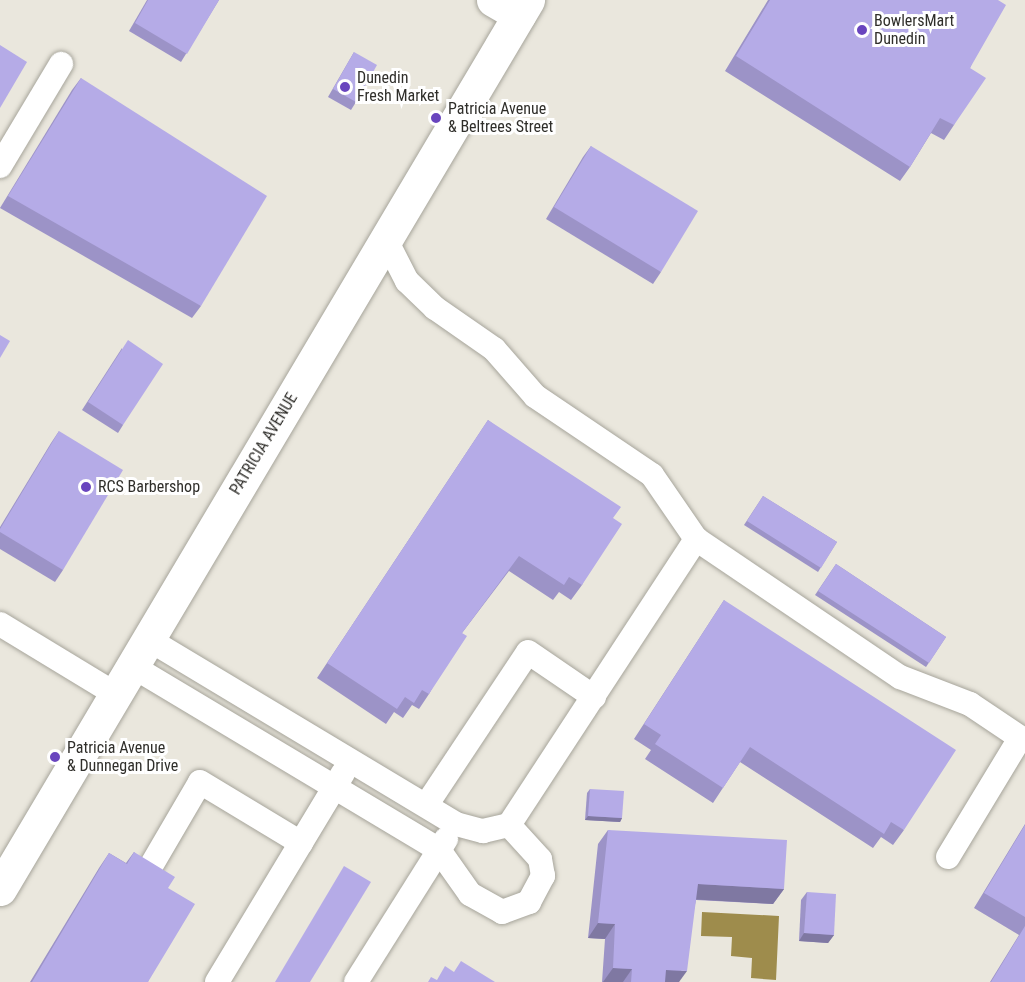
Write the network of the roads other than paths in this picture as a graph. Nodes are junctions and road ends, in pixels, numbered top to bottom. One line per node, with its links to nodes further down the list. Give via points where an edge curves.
1 (513, 5): 4 (street, PATRICIA AVENUE)
2 (61, 64): 3 (street)
3 (0, 166)
4 (386, 240): 5 (street, via 407,281 435,308 494,349 535,396 652,475); 7 (street, PATRICIA AVENUE)
5 (696, 539): 9 (street); 10 (street, via 900,677 970,704)
6 (0, 624): 8 (street)
7 (140, 652): 8 (street, PATRICIA AVENUE); 11 (street); 12 (street)
8 (115, 694): 20 (street, PATRICIA AVENUE)
9 (594, 697): 13 (street, via 528,652); 15 (street)
10 (1023, 740): 18 (street)
11 (351, 761): 12 (street); 13 (street)
12 (334, 788): 16 (street); 17 (street)
13 (427, 804): 14 (street)
14 (456, 824): 15 (street, via 483,831); 17 (street)
15 (509, 825): 17 (street, via 540,859 543,876 534,896 516,910 485,907)
16 (301, 843): 19 (street, via 200,782); 21 (street)
17 (439, 850): 22 (street)
18 (948, 857)
19 (151, 866)
20 (0, 888)
21 (217, 982)
22 (356, 982)

